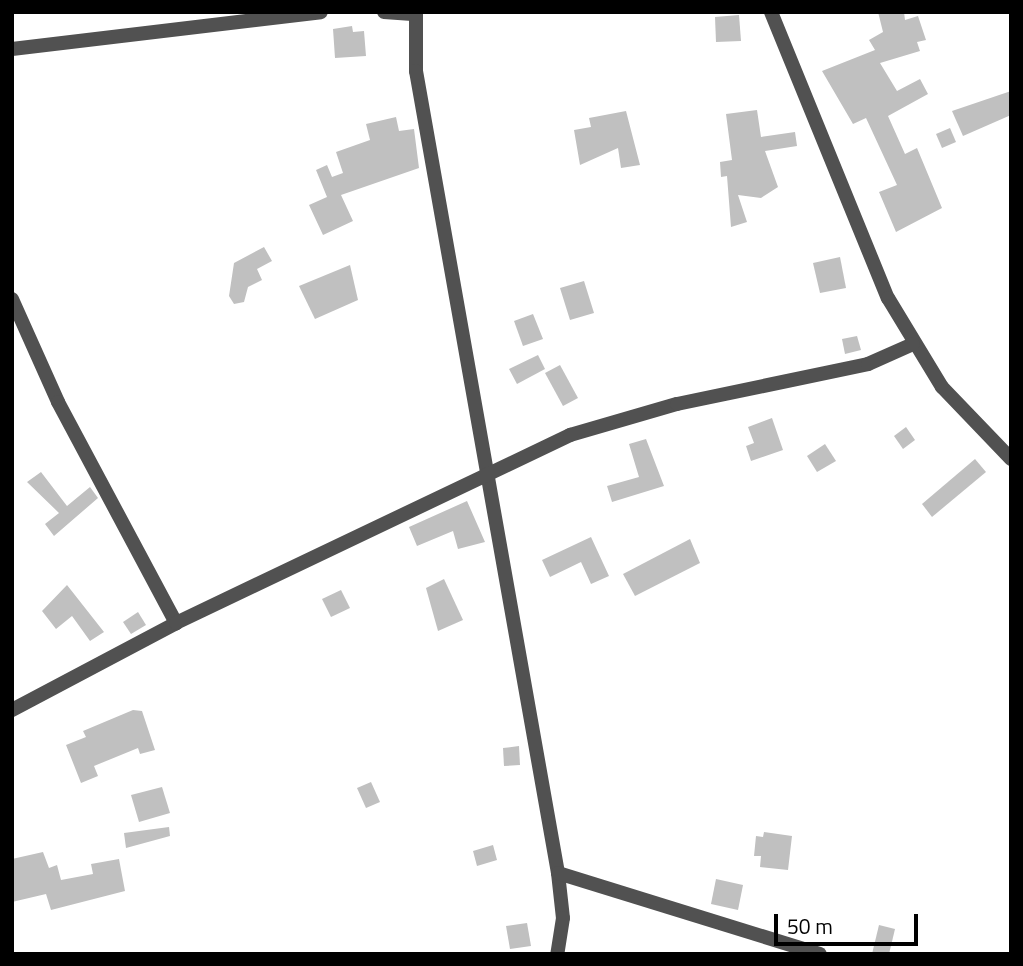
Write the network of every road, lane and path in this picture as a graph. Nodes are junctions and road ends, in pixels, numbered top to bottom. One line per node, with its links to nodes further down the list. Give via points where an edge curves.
1 (321, 12): 5 (street)
2 (384, 12): 4 (street)
3 (771, 12): 7 (street, via 862,238)
4 (416, 13): 9 (street, via 416,71)
5 (12, 49)
6 (12, 299): 10 (street, via 58,402)
7 (913, 344): 8 (street, via 942,387); 9 (street, via 868,364 626,417 570,435)
8 (1011, 459)
9 (485, 477): 10 (street); 12 (street)
10 (176, 623): 11 (street)
11 (12, 710)
12 (558, 873): 13 (street, via 563,918); 14 (street)
13 (557, 954)
14 (820, 954)

